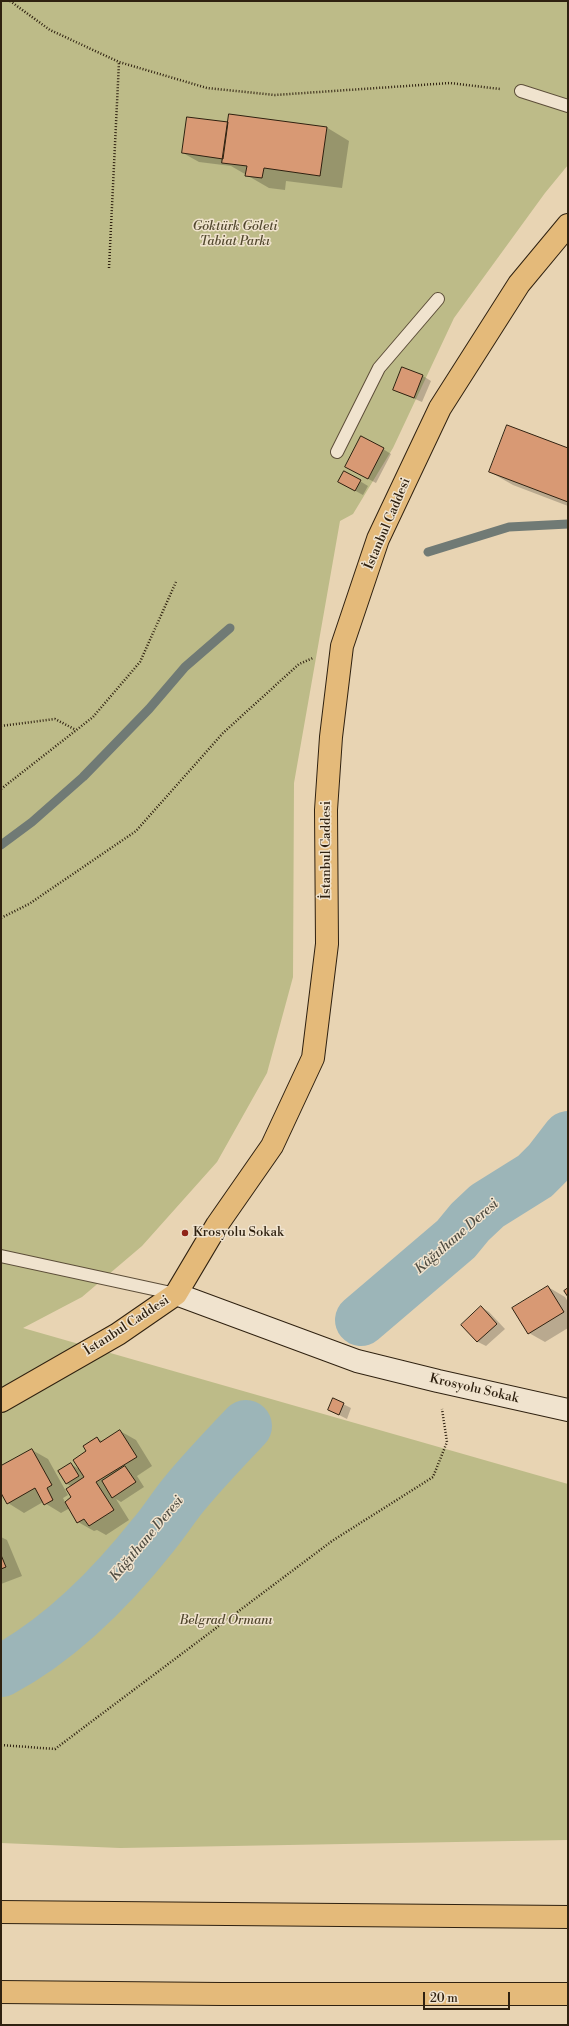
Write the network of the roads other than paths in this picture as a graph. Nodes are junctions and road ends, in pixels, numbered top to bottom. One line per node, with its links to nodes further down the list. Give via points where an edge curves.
1 (521, 91): 2 (lane)
2 (568, 106)
3 (568, 225): 7 (main road, İstanbul Caddesi, via 519,284 440,408 378,539 342,646 331,737 326,810 327,944 313,1058 272,1146 217,1224)
4 (438, 299): 5 (lane, via 380,368)
5 (337, 452)
6 (1, 1256): 7 (lane)
7 (176, 1294): 8 (main road, İstanbul Caddesi, via 118,1334); 9 (main road, Krosyolu Sokak, via 357,1361)
8 (1, 1400)
9 (568, 1410)
10 (1, 1912): 11 (main road)
11 (568, 1916)
12 (1, 1992): 13 (main road)
13 (568, 1994)

